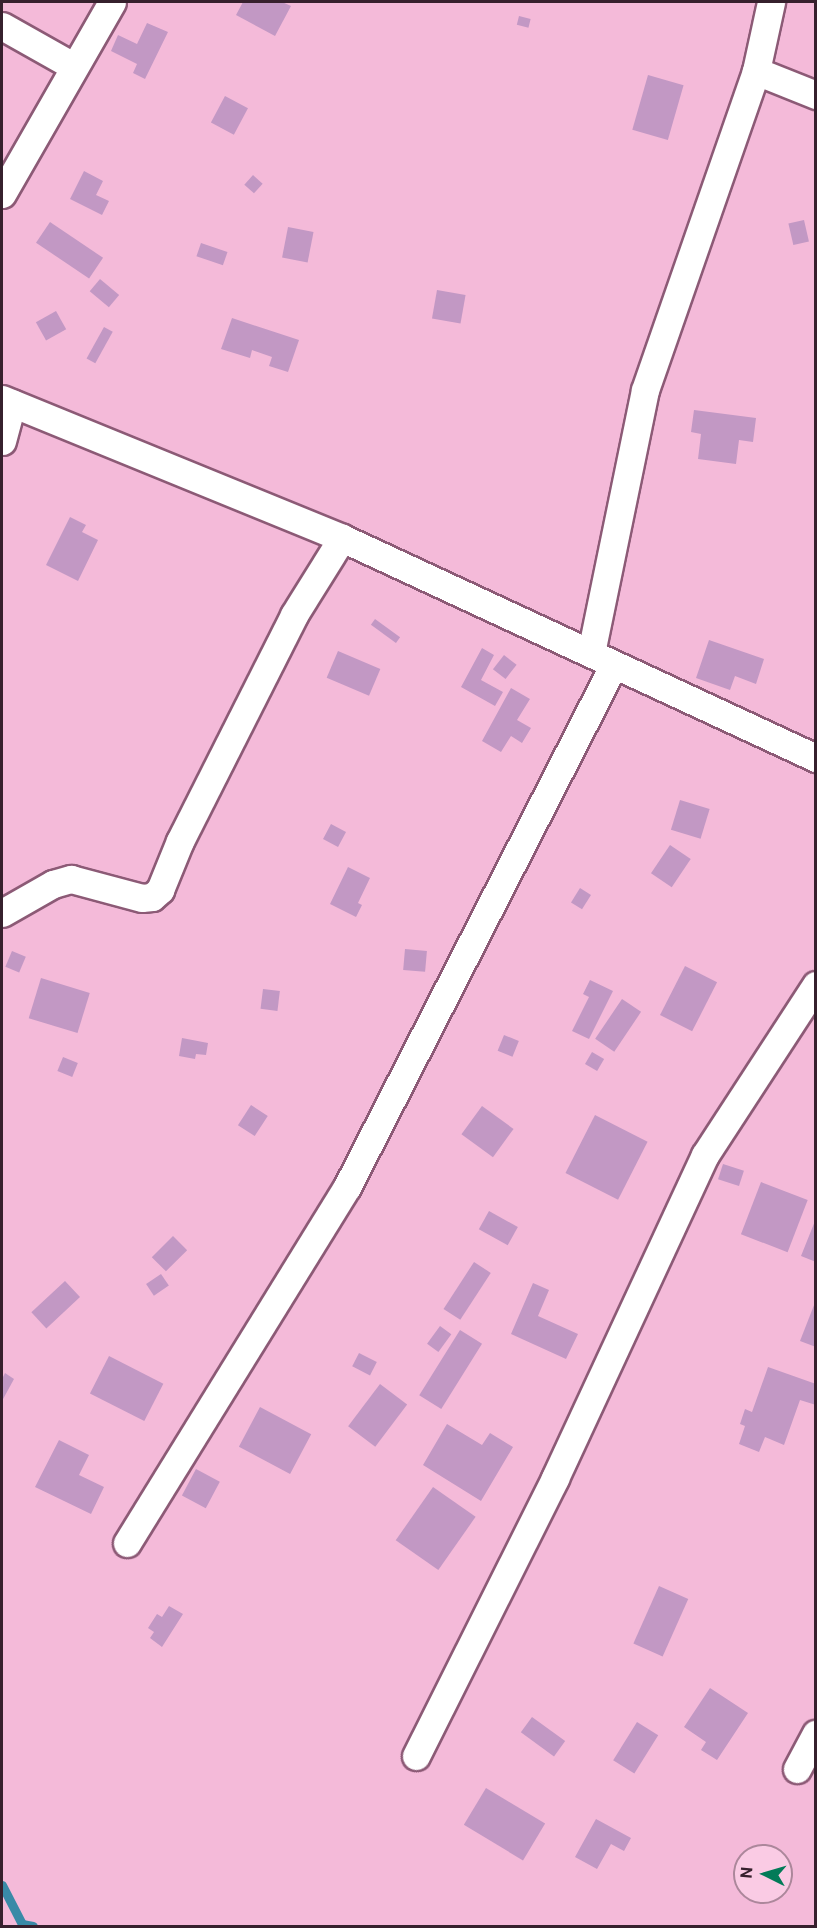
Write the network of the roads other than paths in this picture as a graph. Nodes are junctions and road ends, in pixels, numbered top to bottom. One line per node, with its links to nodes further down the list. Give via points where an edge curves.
1 (112, 2): 4 (street)
2 (771, 2): 5 (street)
3 (2, 26): 4 (street)
4 (73, 66): 7 (street)
5 (756, 71): 6 (street); 11 (street, via 645,390)
6 (816, 95)
7 (2, 194)
8 (7, 401): 9 (street); 10 (street)
9 (2, 441)
10 (342, 538): 11 (street); 13 (street, via 294,615 180,841 160,890 153,897 142,898 71,879 53,884)
11 (603, 658): 12 (street); 15 (street, via 347,1187)
12 (816, 758)
13 (2, 913)
14 (816, 985): 17 (street, via 705,1155 555,1478)
15 (128, 1543)
16 (816, 1734): 18 (street)
17 (417, 1756)
18 (796, 1769)

